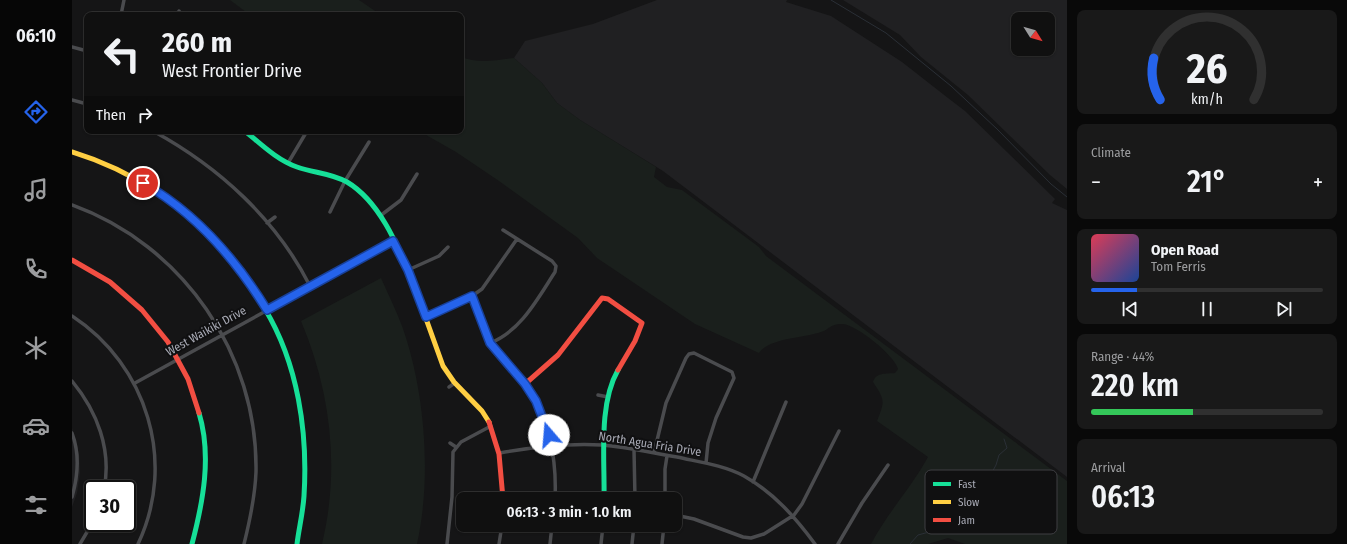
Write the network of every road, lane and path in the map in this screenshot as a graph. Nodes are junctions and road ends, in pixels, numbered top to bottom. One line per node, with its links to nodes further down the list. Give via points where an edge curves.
1 (124, 0): 2 (street)
2 (122, 12)
3 (72, 47): 4 (street)
4 (84, 50)
5 (72, 100): 6 (street)
6 (84, 103)
7 (158, 134): 19 (street, via 208,166 229,183 253,205)
8 (249, 134): 12 (street)
9 (305, 134): 12 (street)
10 (369, 142): 14 (street)
11 (72, 152): 28 (street, via 102,162 133,177 193,219 241,269)
12 (288, 163): 14 (street, via 301,169)
13 (417, 174): 17 (street, via 401,200)
14 (345, 180): 16 (street); 17 (street, via 364,196)
15 (72, 205): 31 (street, via 129,233 151,248 196,294)
16 (330, 212)
17 (380, 216): 22 (street)
18 (275, 217): 19 (street)
19 (267, 223): 26 (street, via 288,248)
20 (503, 230): 21 (street)
21 (517, 239): 27 (street, via 490,280); 32 (street, via 552,261 556,266 556,272 524,318)
22 (393, 241): 25 (street); 26 (street, West Waikiki Drive)
23 (448, 247): 25 (street, via 439,256)
24 (72, 260): 33 (street, via 107,279 140,306)
25 (408, 270): 30 (street)
26 (310, 286): 28 (street, West Waikiki Drive)
27 (472, 296): 30 (street); 32 (street)
28 (267, 310): 31 (street, West Waikiki Drive); 75 (street, via 287,355 302,416 306,476)
29 (72, 316): 35 (street, via 95,333 116,354)
30 (426, 317): 36 (street, via 436,350 444,368)
31 (222, 334): 33 (street, West Waikiki Drive); 74 (street, via 240,372 254,431 256,472 252,513)
32 (490, 343): 37 (street)
33 (178, 358): 35 (street, West Waikiki Drive); 73 (street, via 195,398 206,453 203,504)
34 (72, 381): 55 (street, via 102,431 106,462)
35 (135, 383): 72 (street, via 143,400 155,442 156,468 150,512)
36 (455, 383): 38 (street); 42 (street)
37 (525, 384): 40 (street, via 563,351 602,298 608,299 642,323 641,330 614,376); 47 (street, via 546,423)
38 (449, 387)
39 (598, 395): 40 (street)
40 (608, 396): 46 (street)
41 (786, 402): 56 (street)
42 (491, 426): 48 (street); 50 (street)
43 (839, 431): 63 (street)
44 (72, 433): 62 (street, via 78,460)
45 (450, 443): 48 (street)
46 (603, 445): 47 (street, North Agua Fria Drive); 49 (street, North Agua Fria Drive); 59 (street)
47 (552, 446): 50 (street, North Agua Fria Drive); 58 (street)
48 (456, 447): 76 (street, via 452,456 452,497)
49 (634, 450): 51 (street, North Agua Fria Drive); 60 (street)
50 (500, 453): 57 (street)
51 (654, 453): 52 (street, North Agua Fria Drive); 53 (street, via 666,403 678,371 689,354 694,353 728,369 734,375 716,418 708,444)
52 (667, 456): 53 (street, North Agua Fria Drive); 61 (street)
53 (706, 463): 56 (street, North Agua Fria Drive, via 732,471)
54 (888, 465): 83 (street)
55 (105, 480)
56 (753, 482): 63 (street, North Agua Fria Drive)
57 (503, 492)
58 (554, 492)
59 (604, 492)
60 (635, 492)
61 (665, 492)
62 (72, 497)
63 (794, 515): 64 (street, via 769,532 750,538); 82 (street, North Agua Fria Drive)
64 (682, 516)
65 (87, 532): 71 (street)
66 (501, 532): 77 (street)
67 (551, 532): 78 (street)
68 (602, 532): 79 (street)
69 (633, 532): 80 (street)
70 (663, 532): 81 (street)
71 (80, 544)
72 (138, 544)
73 (192, 544)
74 (244, 544)
75 (297, 544)
76 (447, 544)
77 (499, 544)
78 (550, 544)
79 (601, 544)
80 (632, 544)
81 (662, 544)
82 (815, 544)
83 (838, 544)

